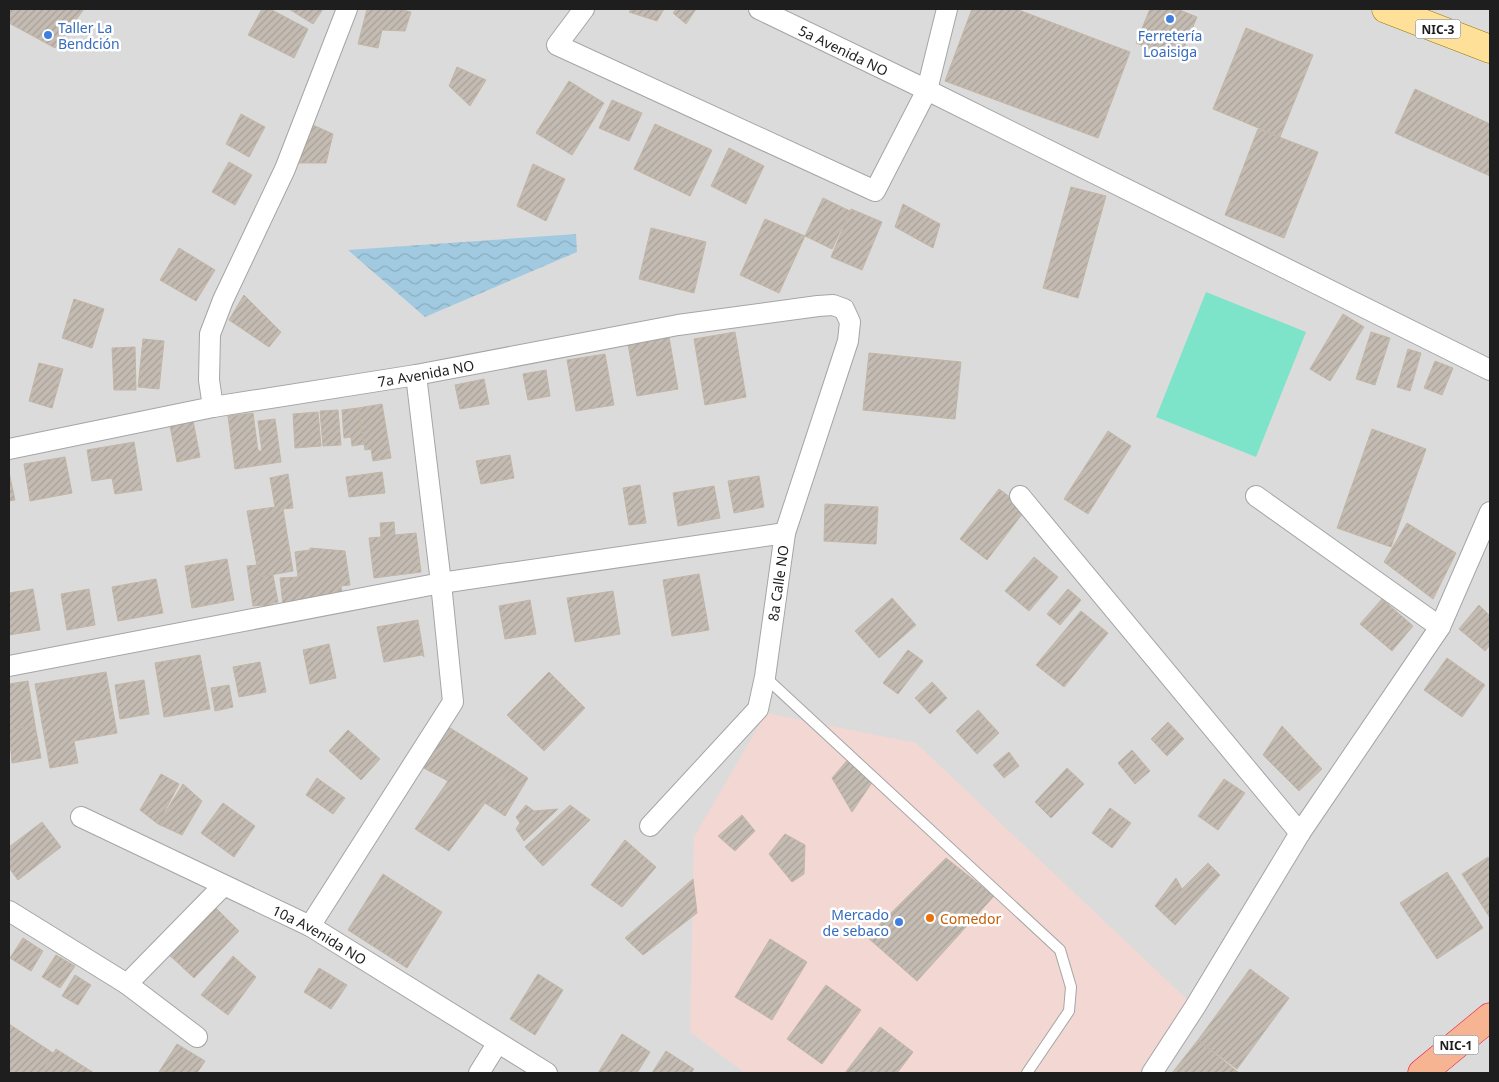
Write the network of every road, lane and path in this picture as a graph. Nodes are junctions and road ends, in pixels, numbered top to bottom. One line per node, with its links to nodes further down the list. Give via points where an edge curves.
1 (347, 9): 11 (street, via 285,169 210,334 209,380)
2 (584, 9): 7 (street, via 557,45 875,191)
3 (759, 9): 7 (street, 5a Avenida NO)
4 (947, 9): 7 (street)
5 (1386, 9): 6 (main road, NIC-3)
6 (1490, 50)
7 (927, 90): 9 (street, 5a Avenida NO)
8 (844, 309): 10 (street, 7a Avenida NO, via 833,305 818,306 678,325); 16 (street, 8a Calle NO, via 850,322 848,340)
9 (1490, 370)
10 (416, 375): 11 (street, 7a Avenida NO); 17 (street)
11 (214, 407): 12 (street, 7a Avenida NO)
12 (9, 449)
13 (1020, 496): 23 (street)
14 (1256, 496): 18 (street)
15 (1490, 512): 18 (street)
16 (785, 533): 17 (street); 20 (street, 8a Calle NO)
17 (441, 583): 19 (street); 26 (street, via 453,702)
18 (1440, 627): 23 (street)
19 (9, 666)
20 (765, 677): 22 (street, 8a Calle NO, via 758,709); 33 (lane, via 1060,950 1071,987 1069,1011)
21 (81, 817): 24 (street, 10a Avenida NO)
22 (650, 826)
23 (1300, 833): 34 (street)
24 (223, 886): 26 (street, 10a Avenida NO); 27 (street)
25 (9, 912): 27 (street)
26 (310, 926): 30 (street, 10a Avenida NO)
27 (127, 984): 29 (street)
28 (1490, 1017): 35 (highway, NIC-1)
29 (197, 1037)
30 (497, 1044): 31 (street); 32 (street, 10a Avenida NO)
31 (479, 1073)
32 (547, 1073)
33 (1027, 1073)
34 (1152, 1073)
35 (1422, 1073)

